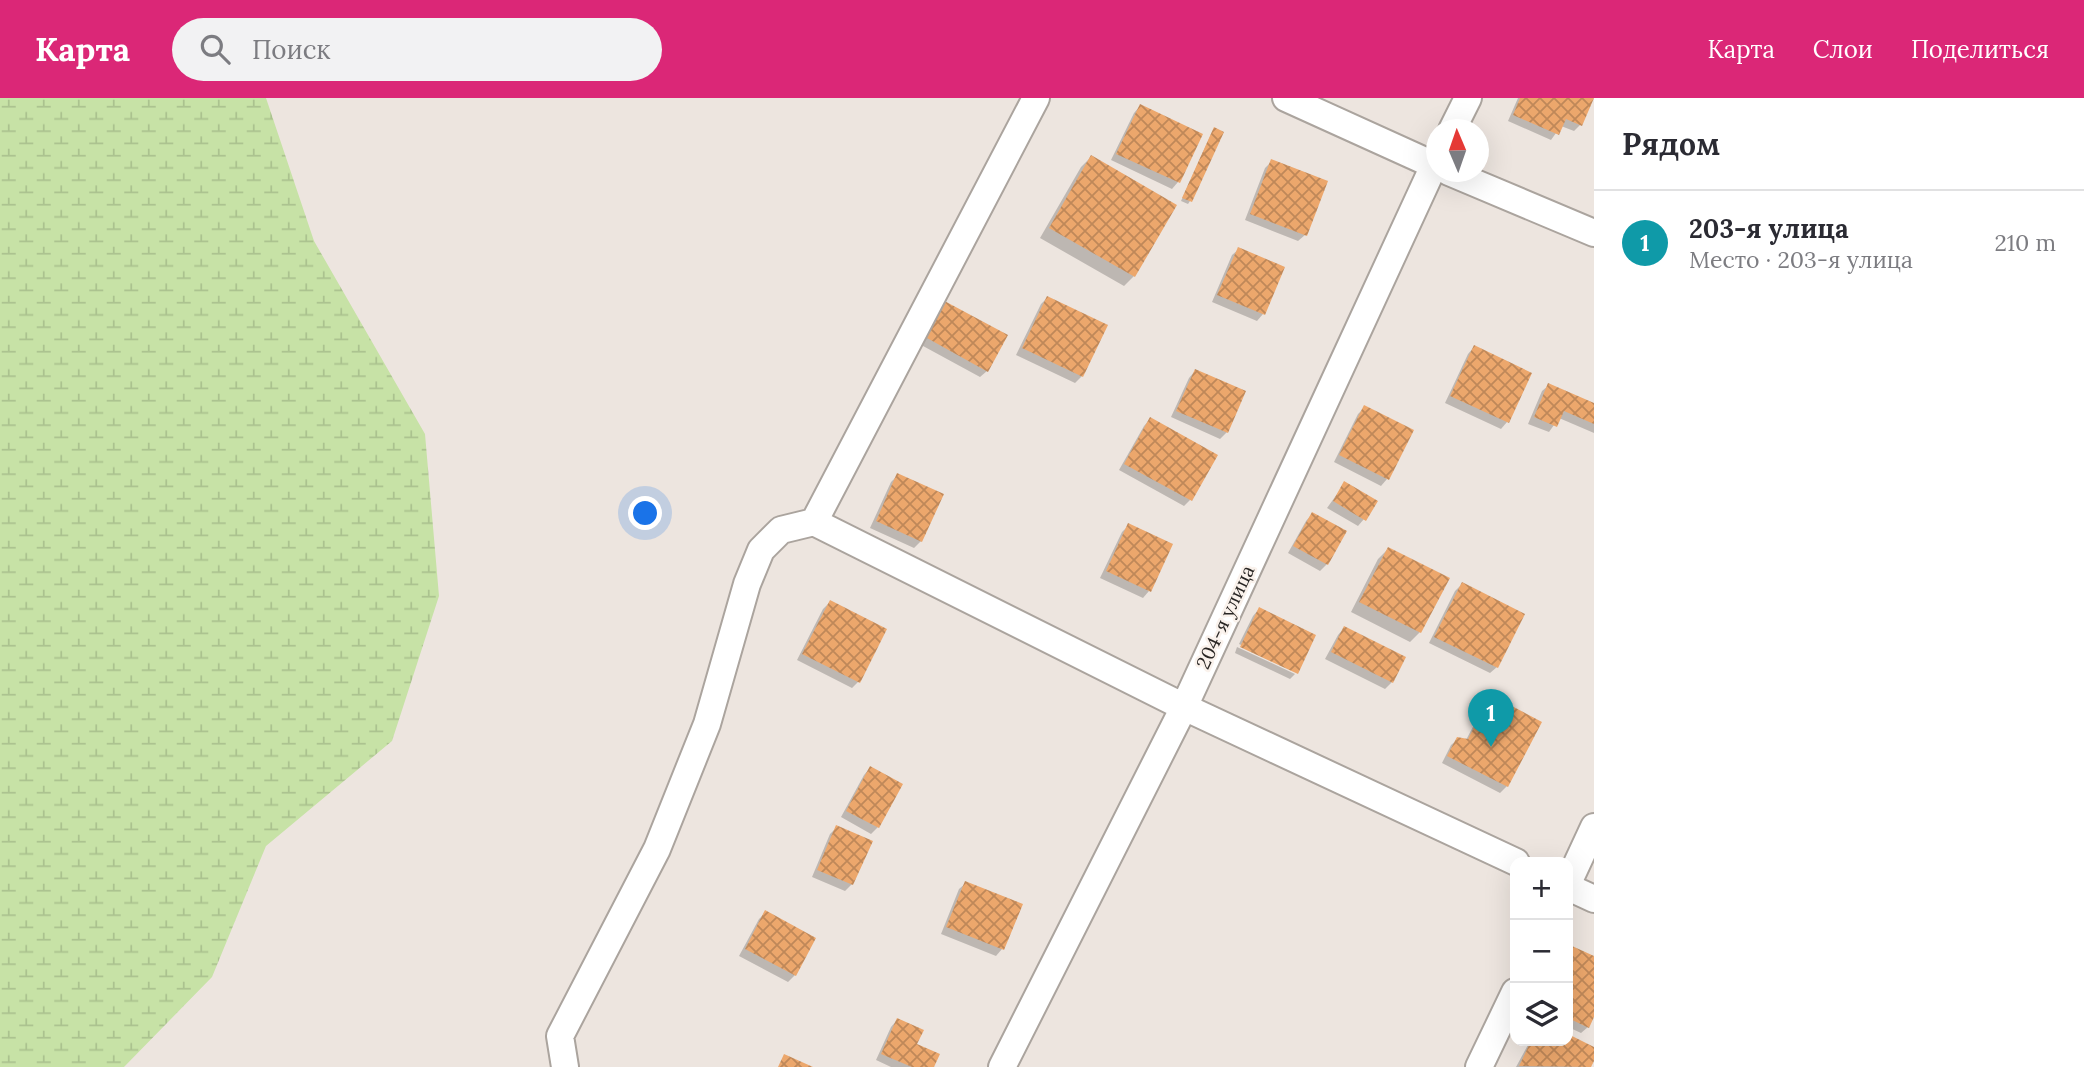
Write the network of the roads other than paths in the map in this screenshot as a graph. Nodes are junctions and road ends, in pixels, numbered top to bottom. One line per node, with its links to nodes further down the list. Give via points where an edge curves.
1 (1036, 98): 9 (street)
2 (1286, 98): 5 (street)
3 (1468, 98): 4 (street)
4 (1458, 119)
5 (1426, 160)
6 (1431, 182): 10 (street, 204-я улица)
7 (1476, 182): 8 (street)
8 (1594, 233)
9 (814, 522): 10 (street); 17 (street, via 781,530 761,550 707,724 657,849 560,1036)
10 (1184, 707): 12 (street); 18 (street, 204-я улица)
11 (1594, 827): 13 (street)
12 (1510, 859)
13 (1573, 874)
14 (1573, 888): 15 (street)
15 (1594, 899)
16 (1510, 1002): 19 (street)
17 (565, 1067)
18 (1002, 1067)
19 (1479, 1067)

